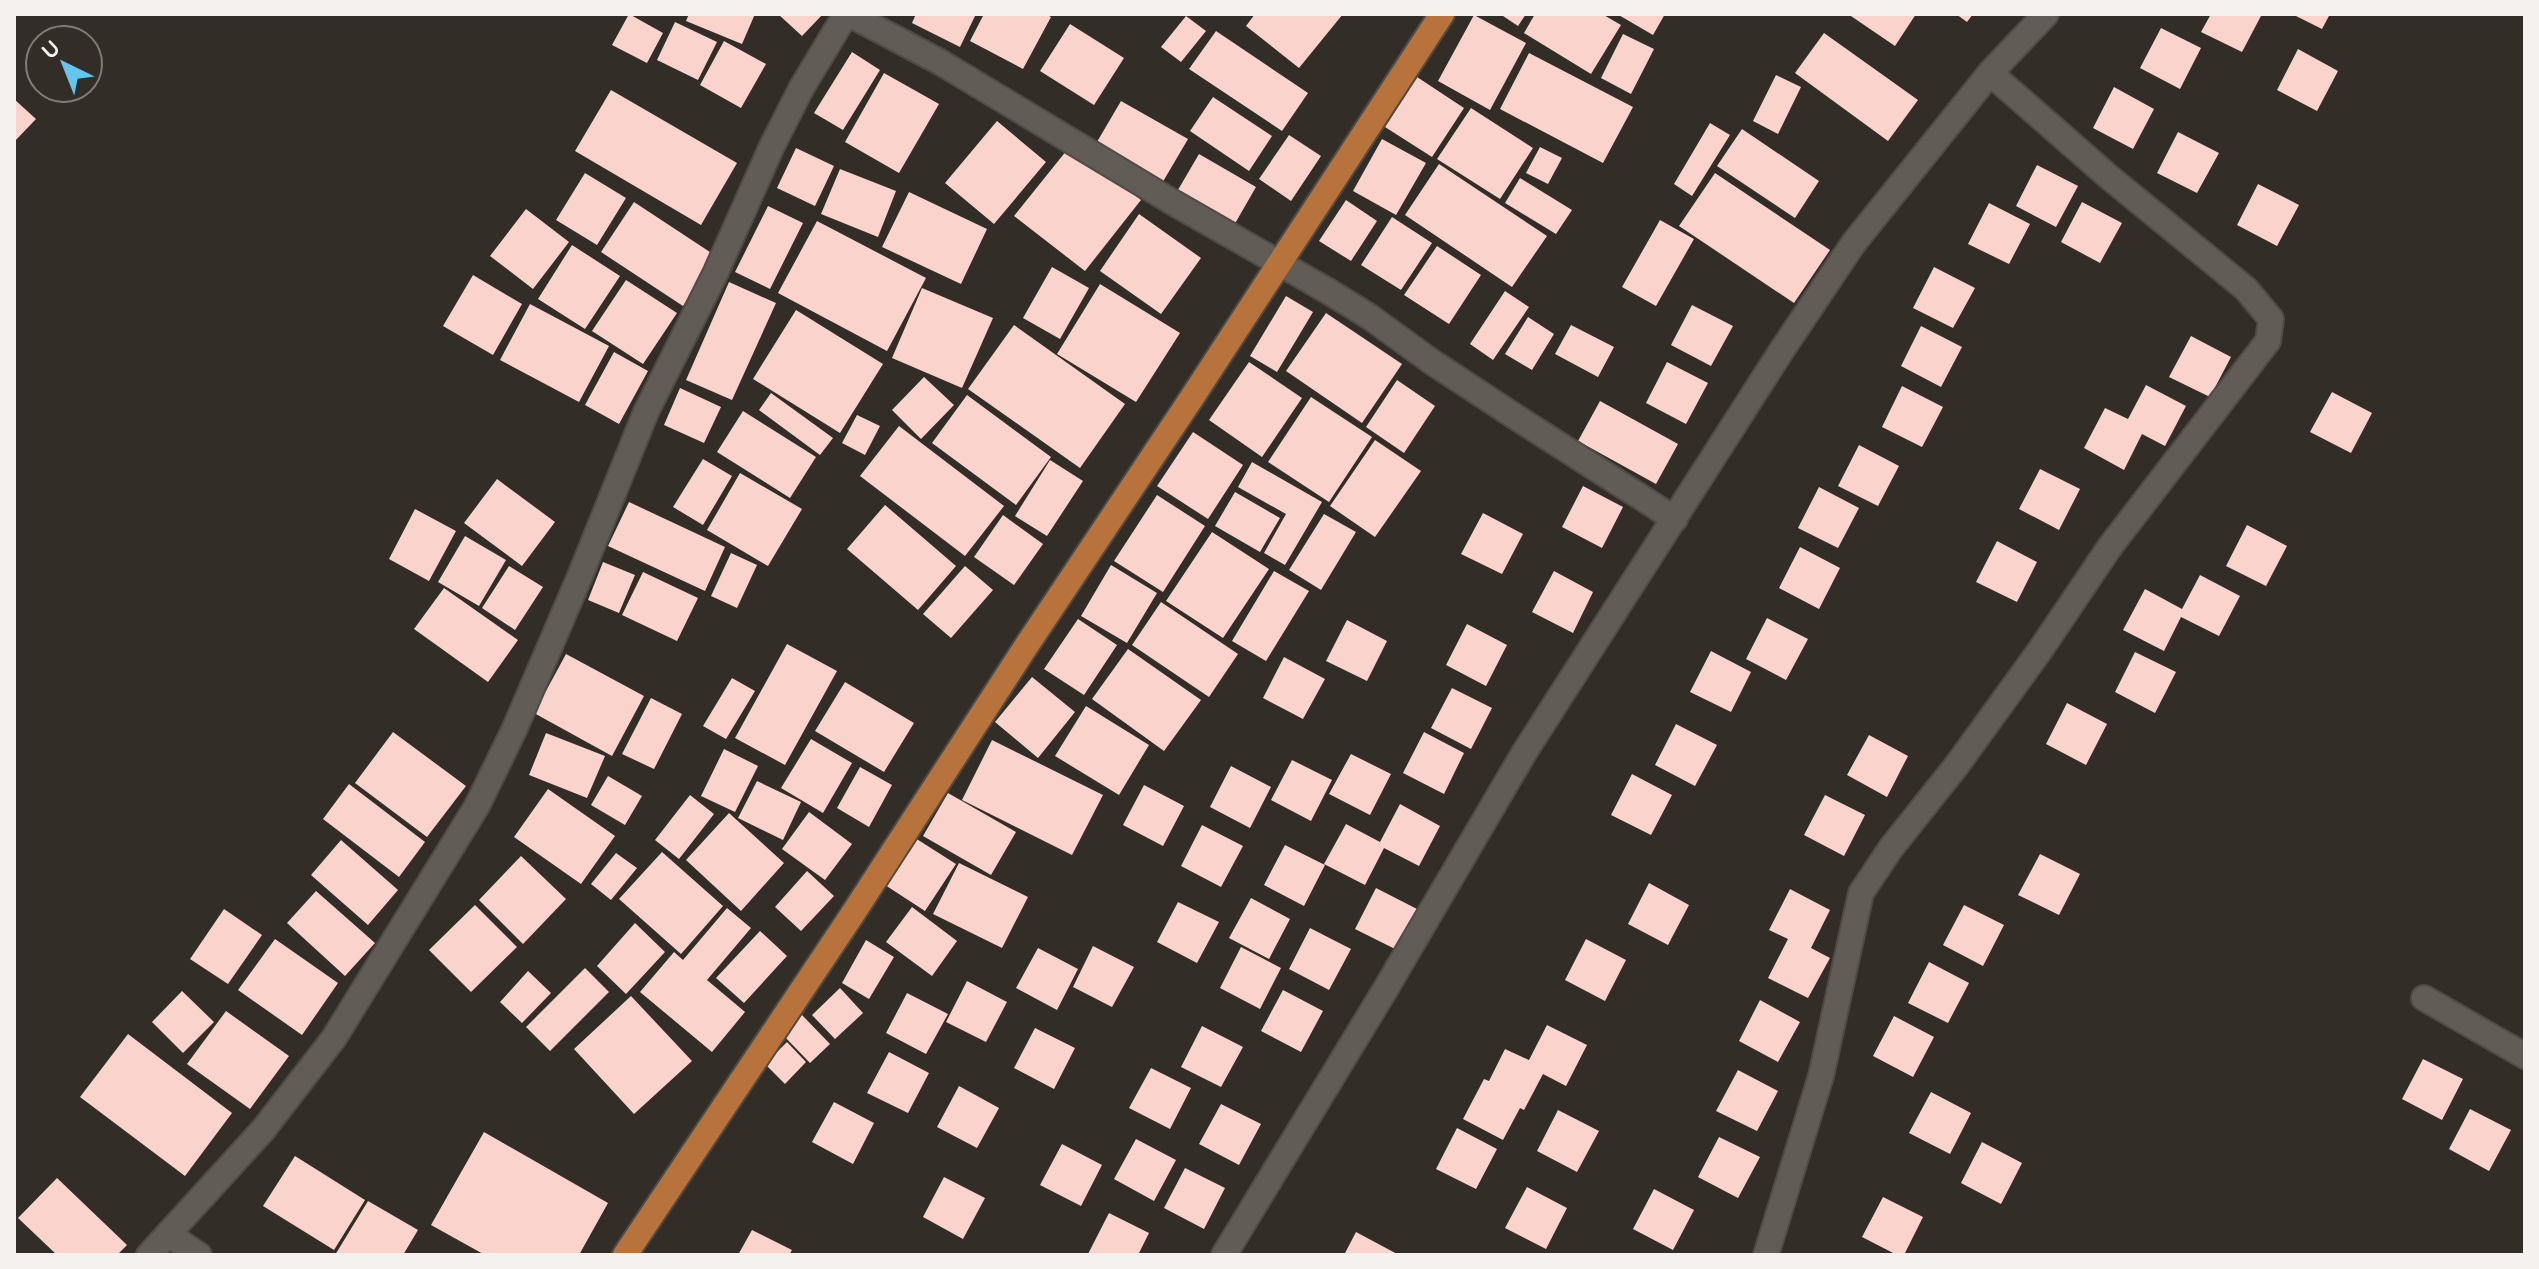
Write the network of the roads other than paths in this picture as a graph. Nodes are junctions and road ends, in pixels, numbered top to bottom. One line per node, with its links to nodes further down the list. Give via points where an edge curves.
1 (847, 14): 5 (street, via 940,62); 9 (street, via 778,134 646,412 521,714 477,806 334,1038 263,1130)
2 (1442, 14): 5 (main road)
3 (2046, 14): 4 (street)
4 (1990, 73): 6 (street, via 1853,244); 14 (street, via 2246,289 2271,319 2268,341 2109,548 1861,893 1821,1076)
5 (1278, 262): 6 (street); 12 (main road)
6 (1675, 519): 13 (street, via 1524,753)
7 (2424, 998): 8 (street)
8 (2525, 1056)
9 (168, 1234): 10 (street); 11 (street)
10 (149, 1255)
11 (199, 1255)
12 (625, 1255)
13 (1224, 1255)
14 (1766, 1255)

